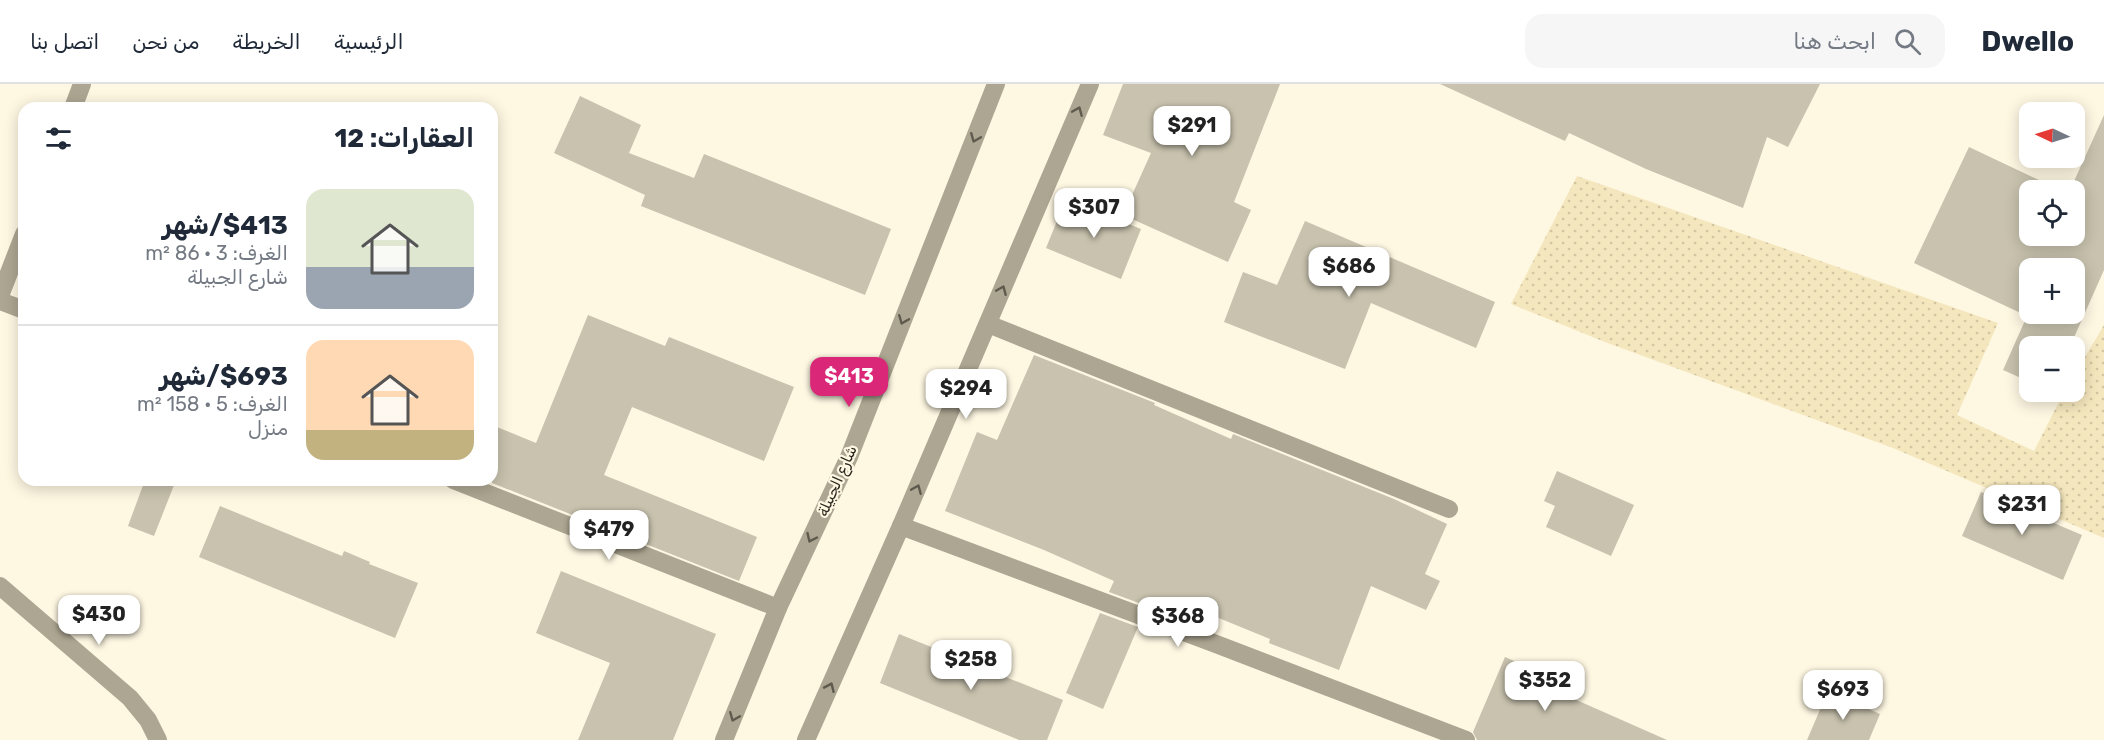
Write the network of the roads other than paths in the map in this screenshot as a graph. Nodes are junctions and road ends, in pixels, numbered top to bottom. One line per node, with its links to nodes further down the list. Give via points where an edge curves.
1 (82, 84): 4 (street)
2 (996, 84): 13 (street, شارع الجبيلة, one-way to 13, via 849,457)
3 (1090, 84): 8 (street, one-way to 3)
4 (75, 102)
5 (18, 250): 6 (street)
6 (0, 298): 7 (street)
7 (18, 307)
8 (988, 324): 10 (street); 11 (street, one-way to 8)
9 (468, 486): 13 (street)
10 (1449, 509)
11 (901, 526): 16 (street, one-way to 11); 17 (street)
12 (0, 586): 14 (street, via 130,698)
13 (778, 608): 15 (street, شارع الجبيلة, one-way to 15)
14 (158, 740)
15 (724, 740)
16 (806, 740)
17 (1466, 740)

